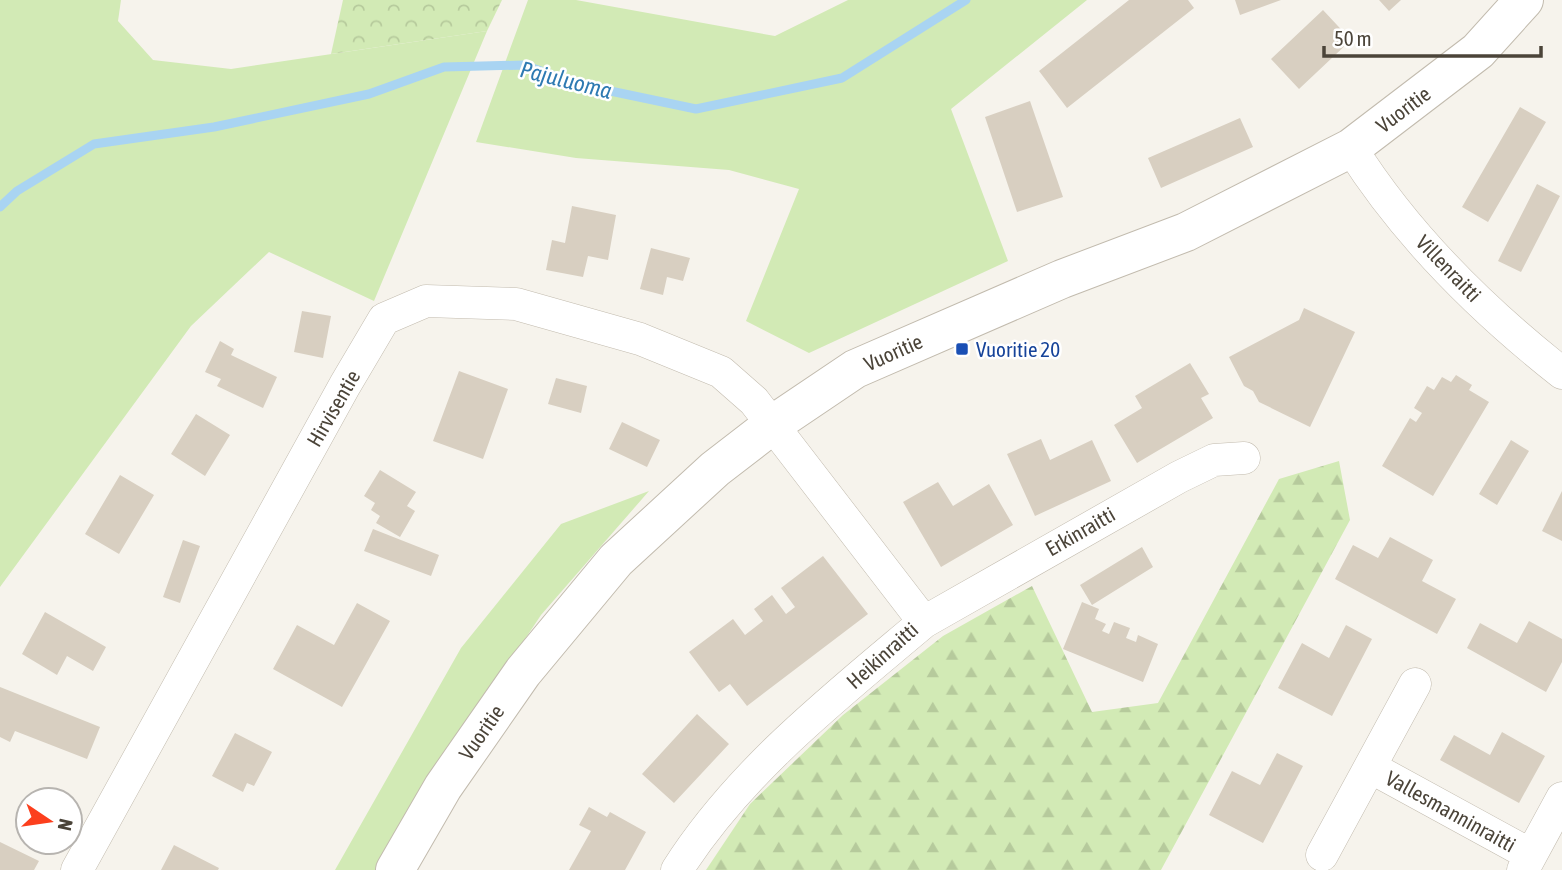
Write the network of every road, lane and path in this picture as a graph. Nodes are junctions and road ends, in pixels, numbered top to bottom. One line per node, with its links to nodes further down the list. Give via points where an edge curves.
1 (1524, 0): 2 (street, Vuoritie, via 1478,51)
2 (1352, 148): 3 (street, Villenraitti, via 1429,251 1522,342); 4 (street, Vuoritie, via 1186,232 1062,279 855,369)
3 (1562, 373)
4 (772, 425): 6 (street, Heikinraitti); 12 (street, Hirvisentie, via 754,401 721,372 640,339 516,304 426,301 384,319); 13 (street, Vuoritie, via 715,469 616,560 523,672 443,787)
5 (1244, 458): 6 (street, Erkinraitti, via 1214,460 1179,477)
6 (924, 622): 14 (street, Heikinraitti, via 803,724 704,828)
7 (1415, 684): 8 (street, Vallesmanninraitti)
8 (1370, 767): 10 (street, Vallesmanninraitti); 11 (street, Vallesmanninraitti)
9 (1562, 798): 11 (street)
10 (1322, 855)
11 (1527, 863)
12 (77, 870)
13 (395, 870)
14 (677, 870)

